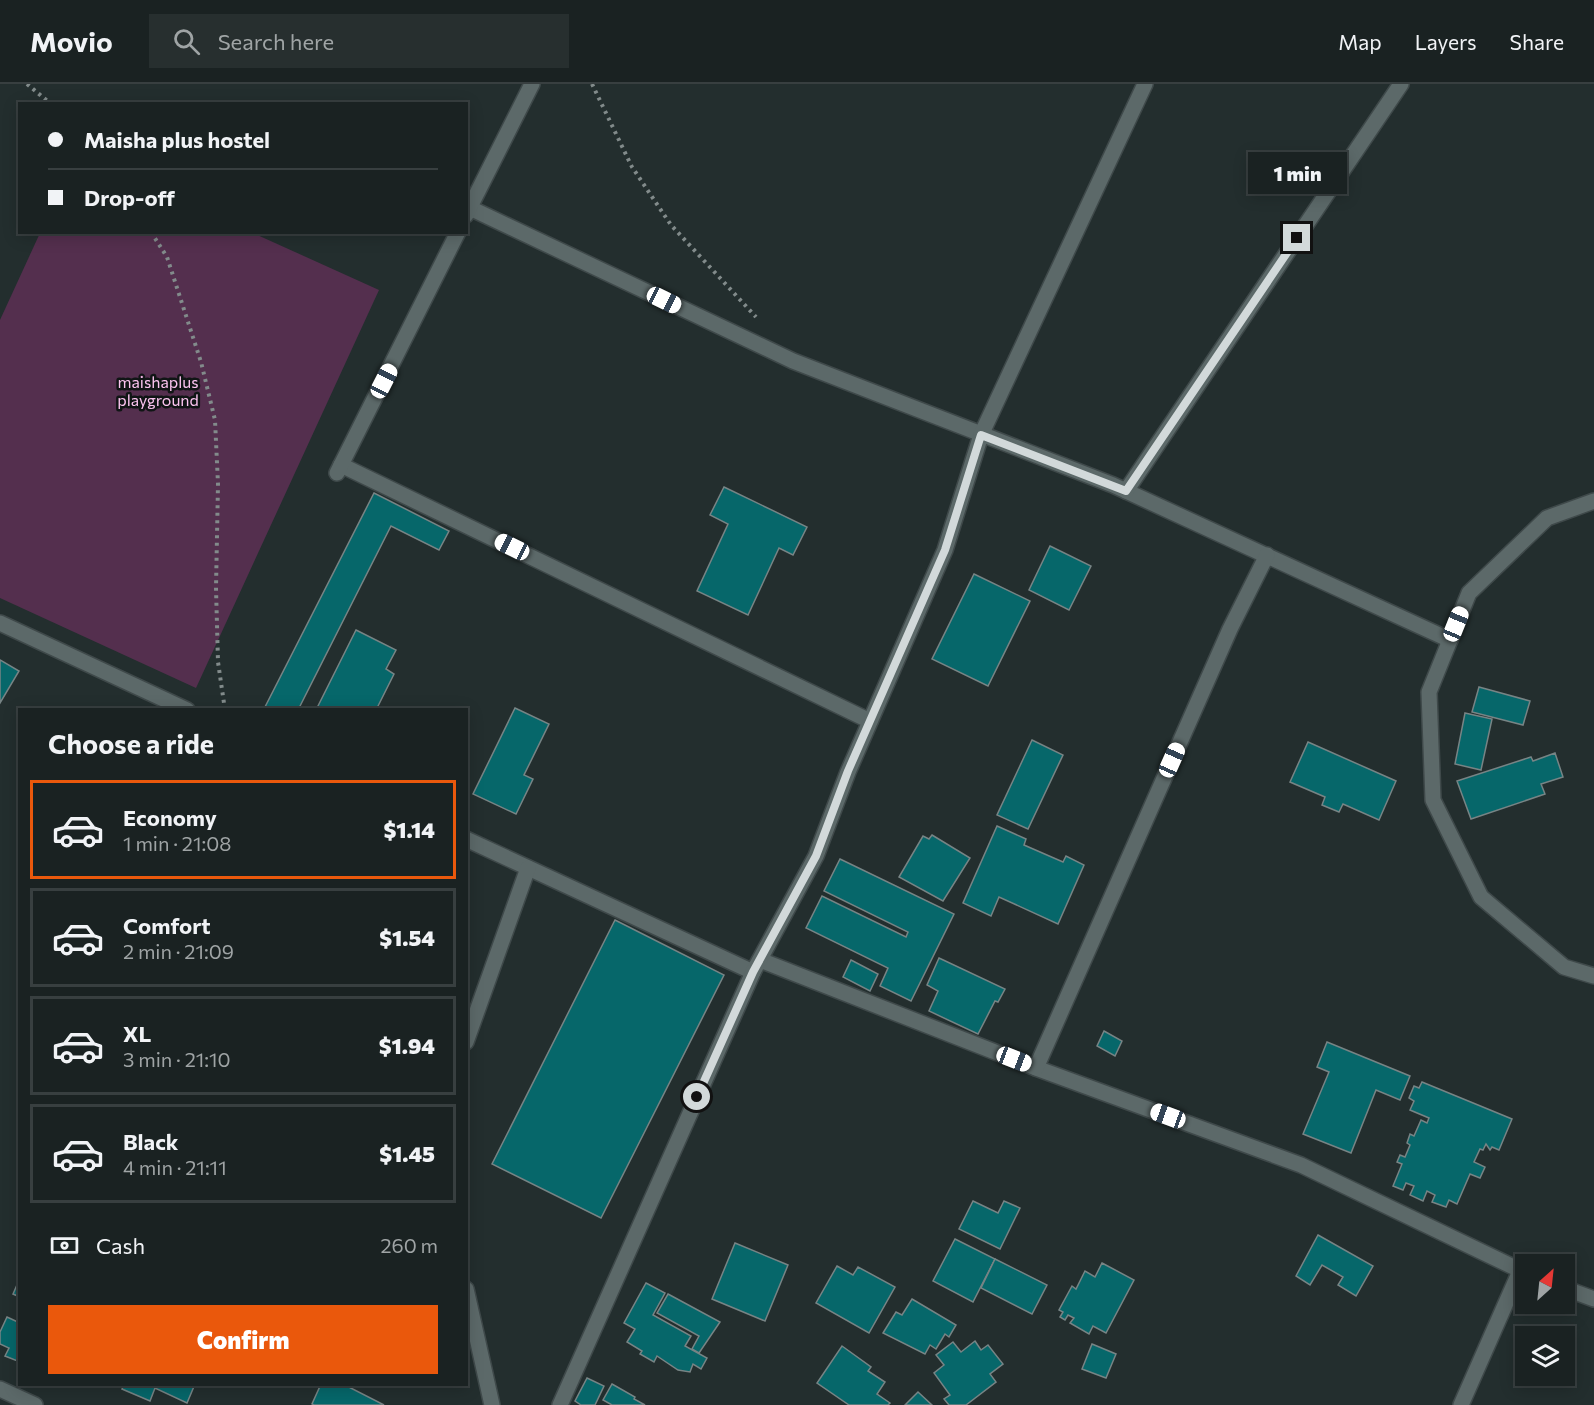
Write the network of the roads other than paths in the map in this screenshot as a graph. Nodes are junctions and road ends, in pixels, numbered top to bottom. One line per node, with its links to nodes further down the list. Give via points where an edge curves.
1 (532, 84): 4 (street)
2 (1145, 84): 6 (street)
3 (1401, 84): 7 (street)
4 (468, 211): 6 (street, via 793,361)
5 (457, 234): 13 (street, via 339,469)
6 (981, 435): 7 (street); 13 (street, via 945,550)
7 (1126, 491): 9 (street)
8 (1594, 501): 11 (street, via 1547,518 1469,592)
9 (1267, 555): 11 (street); 19 (street, via 1225,640)
10 (0, 623): 12 (street)
11 (1450, 640): 17 (street, via 1429,692 1433,800 1480,897 1564,967)
12 (183, 708)
13 (870, 721): 16 (street, via 816,856)
14 (468, 840): 15 (street)
15 (528, 868): 16 (street); 18 (street)
16 (757, 966): 19 (street); 28 (street)
17 (1594, 976)
18 (468, 1036)
19 (1036, 1068): 20 (street, via 1301,1165)
20 (1515, 1268)
21 (1515, 1289): 29 (street)
22 (1575, 1292): 24 (street)
23 (468, 1298): 27 (street)
24 (1594, 1299)
25 (0, 1389): 26 (street)
26 (35, 1405)
27 (492, 1405)
28 (560, 1405)
29 (1461, 1405)

